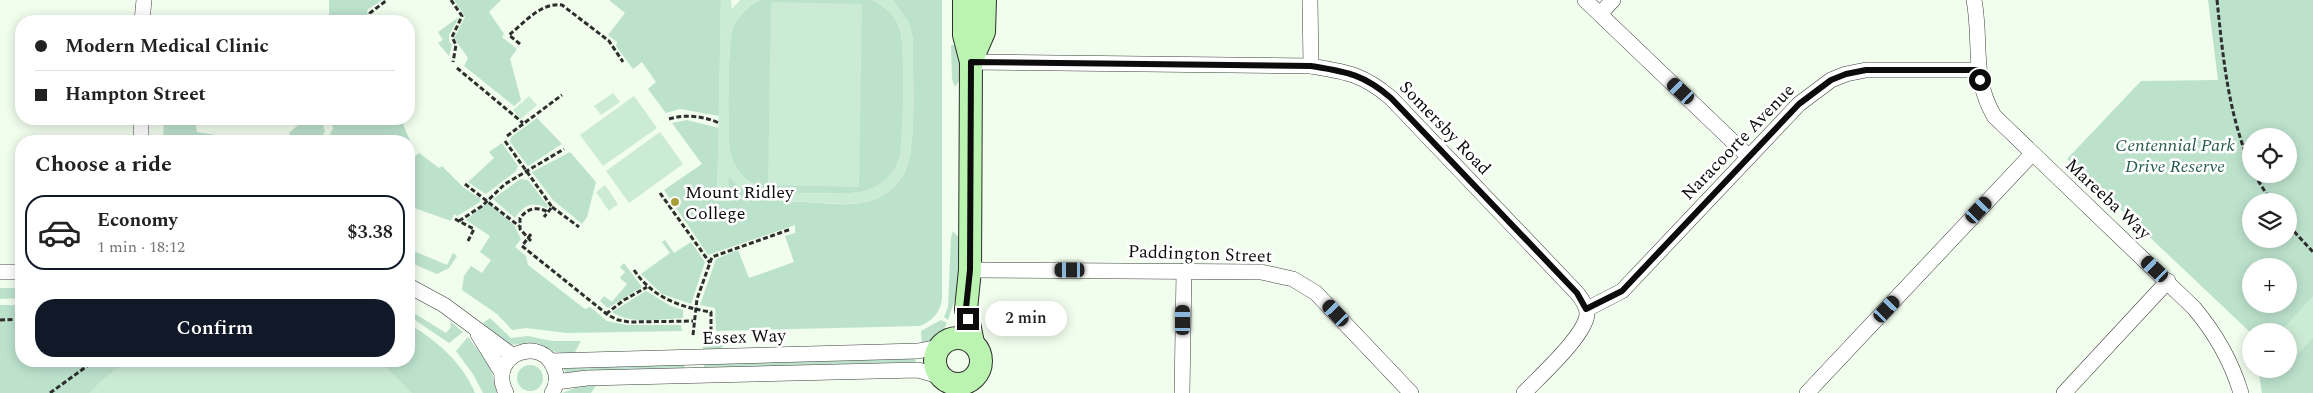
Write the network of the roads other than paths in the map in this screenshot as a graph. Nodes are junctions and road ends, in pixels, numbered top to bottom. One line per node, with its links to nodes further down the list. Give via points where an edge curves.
1 (964, 0): 10 (street, via 964,36)
2 (985, 0): 10 (street, via 984,32)
3 (1310, 0): 11 (street)
4 (1585, 0): 8 (street)
5 (1613, 0): 8 (street)
6 (1974, 0): 9 (street, Mareeba Way)
7 (1984, 0): 9 (street, Mareeba Way)
8 (1600, 14): 14 (street)
9 (1978, 21): 12 (street, Mareeba Way)
10 (971, 62): 11 (street, Somersby Road); 15 (street)
11 (1311, 66): 22 (street, Somersby Road, via 1350,72 1374,83 1391,98 1577,293)
12 (1978, 70): 13 (street, Mareeba Way, via 1982,90 1994,116); 14 (street, Naracoorte Avenue, via 1866,70 1846,74 1831,80 1804,99)
13 (2032, 154): 19 (street, Mareeba Way); 35 (street)
14 (1748, 156): 22 (street, Naracoorte Avenue, via 1622,291)
15 (970, 270): 16 (street, Paddington Street); 21 (street)
16 (1184, 271): 32 (street); 33 (street, Paddington Street, via 1261,272 1293,279 1325,302)
17 (0, 272): 18 (street)
18 (15, 272)
19 (2168, 281): 36 (street); 37 (street, Mareeba Way, via 2221,344)
20 (415, 289): 23 (street, via 444,305)
21 (966, 308): 24 (street); 25 (street)
22 (1586, 309): 34 (street, via 1587,316 1580,331)
23 (473, 327): 26 (street); 28 (street)
24 (944, 343): 25 (street, via 961,338); 27 (street, Essex Way, via 918,351); 29 (street, via 934,361)
25 (973, 343): 29 (street, via 982,361 981,368)
26 (512, 356): 27 (street, Essex Way, via 520,352 536,352); 28 (street)
27 (550, 361): 30 (street, Essex Way, via 556,375)
28 (502, 374): 31 (street)
29 (958, 385): 30 (street, Essex Way, via 918,370 587,378)
30 (554, 388)
31 (506, 393)
32 (1182, 393)
33 (1411, 393)
34 (1524, 393)
35 (1807, 393)
36 (2064, 393)
37 (2241, 393)

